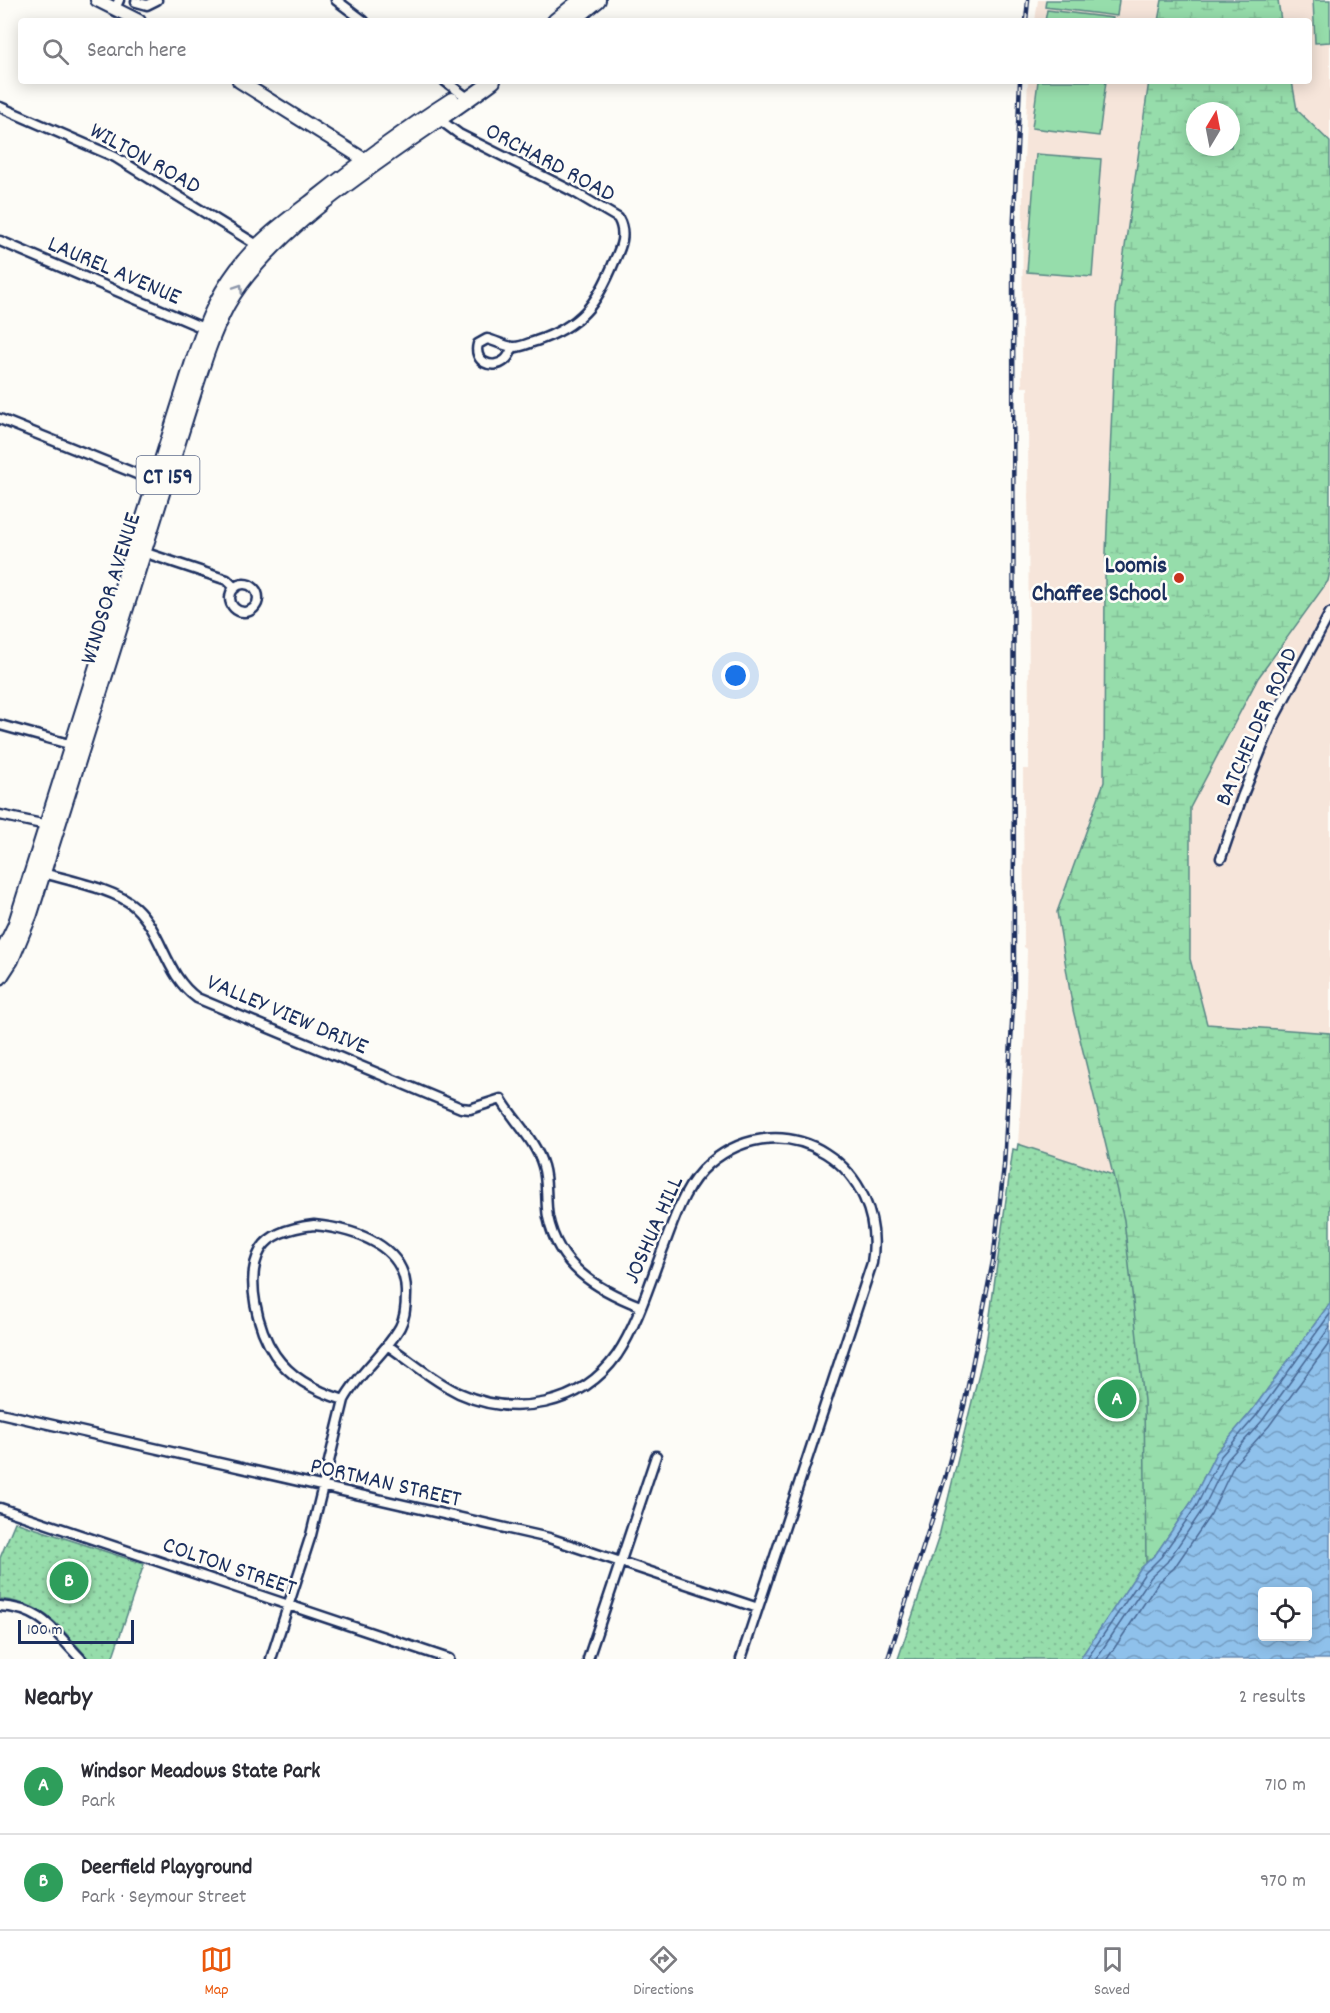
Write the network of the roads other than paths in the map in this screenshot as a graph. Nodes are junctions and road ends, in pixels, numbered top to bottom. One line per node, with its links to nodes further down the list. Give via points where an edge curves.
1 (97, 0): 7 (main road)
2 (157, 0): 6 (street, via 147,5)
3 (336, 0): 9 (street)
4 (581, 0): 10 (main road)
5 (598, 0): 11 (main road)
6 (136, 2)
7 (117, 4): 8 (main road)
8 (135, 18)
9 (360, 18)
10 (559, 18)
11 (576, 18)
12 (244, 84): 19 (main road)
13 (449, 84): 16 (street)
14 (475, 84): 16 (main road, WINDSOR AVENUE / CT 159)
15 (487, 84): 16 (main road, WINDSOR AVENUE / CT 159)
16 (465, 96): 18 (main road, WINDSOR AVENUE / CT 159)
17 (0, 107): 21 (street, WILTON ROAD, via 115,157)
18 (435, 116): 19 (main road, WINDSOR AVENUE / CT 159); 23 (street, ORCHARD ROAD, via 459,134 583,197 621,223 623,241 600,296 558,334)
19 (370, 163): 21 (main road, WINDSOR AVENUE / CT 159)
20 (0, 241): 22 (street, LAUREL AVENUE)
21 (262, 248): 22 (main road, WINDSOR AVENUE / CT 159)
22 (209, 330): 25 (main road, WINDSOR AVENUE / CT 159)
23 (513, 347)
24 (0, 419): 25 (street)
25 (160, 483): 26 (main road, WINDSOR AVENUE / CT 159)
26 (139, 550): 27 (street, via 227,580); 30 (main road, WINDSOR AVENUE / CT 159)
27 (235, 588)
28 (1330, 613): 33 (street, BATCHELDER ROAD, via 1267,734)
29 (0, 725): 30 (street)
30 (77, 747): 32 (main road, WINDSOR AVENUE / CT 159)
31 (0, 815): 32 (street)
32 (52, 826): 34 (main road, WINDSOR AVENUE / CT 159)
33 (1221, 858)
34 (38, 871): 35 (main road, WINDSOR AVENUE / CT 159); 36 (main road, WINDSOR AVENUE / CT 159, via 22,936); 37 (street, VALLEY VIEW DRIVE, via 111,894 134,906 175,977 197,998 461,1108 501,1099 539,1154 556,1244 587,1280 609,1294)
35 (0, 957)
36 (0, 977)
37 (640, 1305): 38 (street, JOSHUA HILL, via 625,1341 602,1374 560,1399 525,1407 492,1405 457,1392); 47 (street, JOSHUA HILL, via 689,1187 700,1172 723,1154 756,1140 792,1140 825,1153 852,1175 867,1200 874,1223 874,1256)
38 (387, 1345): 39 (street, via 353,1383); 39 (street, via 402,1325 406,1288 401,1267 387,1250 368,1237 340,1227 314,1225 291,1228 261,1249 254,1297 264,1334 276,1356 309,1386)
39 (344, 1400): 42 (street)
40 (0, 1413): 42 (street, PORTMAN STREET)
41 (656, 1456): 44 (street)
42 (322, 1487): 44 (street, PORTMAN STREET, via 549,1538); 46 (street)
43 (0, 1508): 46 (street, COLTON STREET)
44 (621, 1561): 47 (street, PORTMAN STREET); 51 (street)
45 (0, 1605): 48 (street, via 22,1609 44,1620)
46 (289, 1605): 49 (street); 50 (street, COLTON STREET)
47 (758, 1608): 52 (street, JOSHUA HILL)
48 (81, 1659)
49 (271, 1659)
50 (448, 1659)
51 (588, 1659)
52 (741, 1659)

